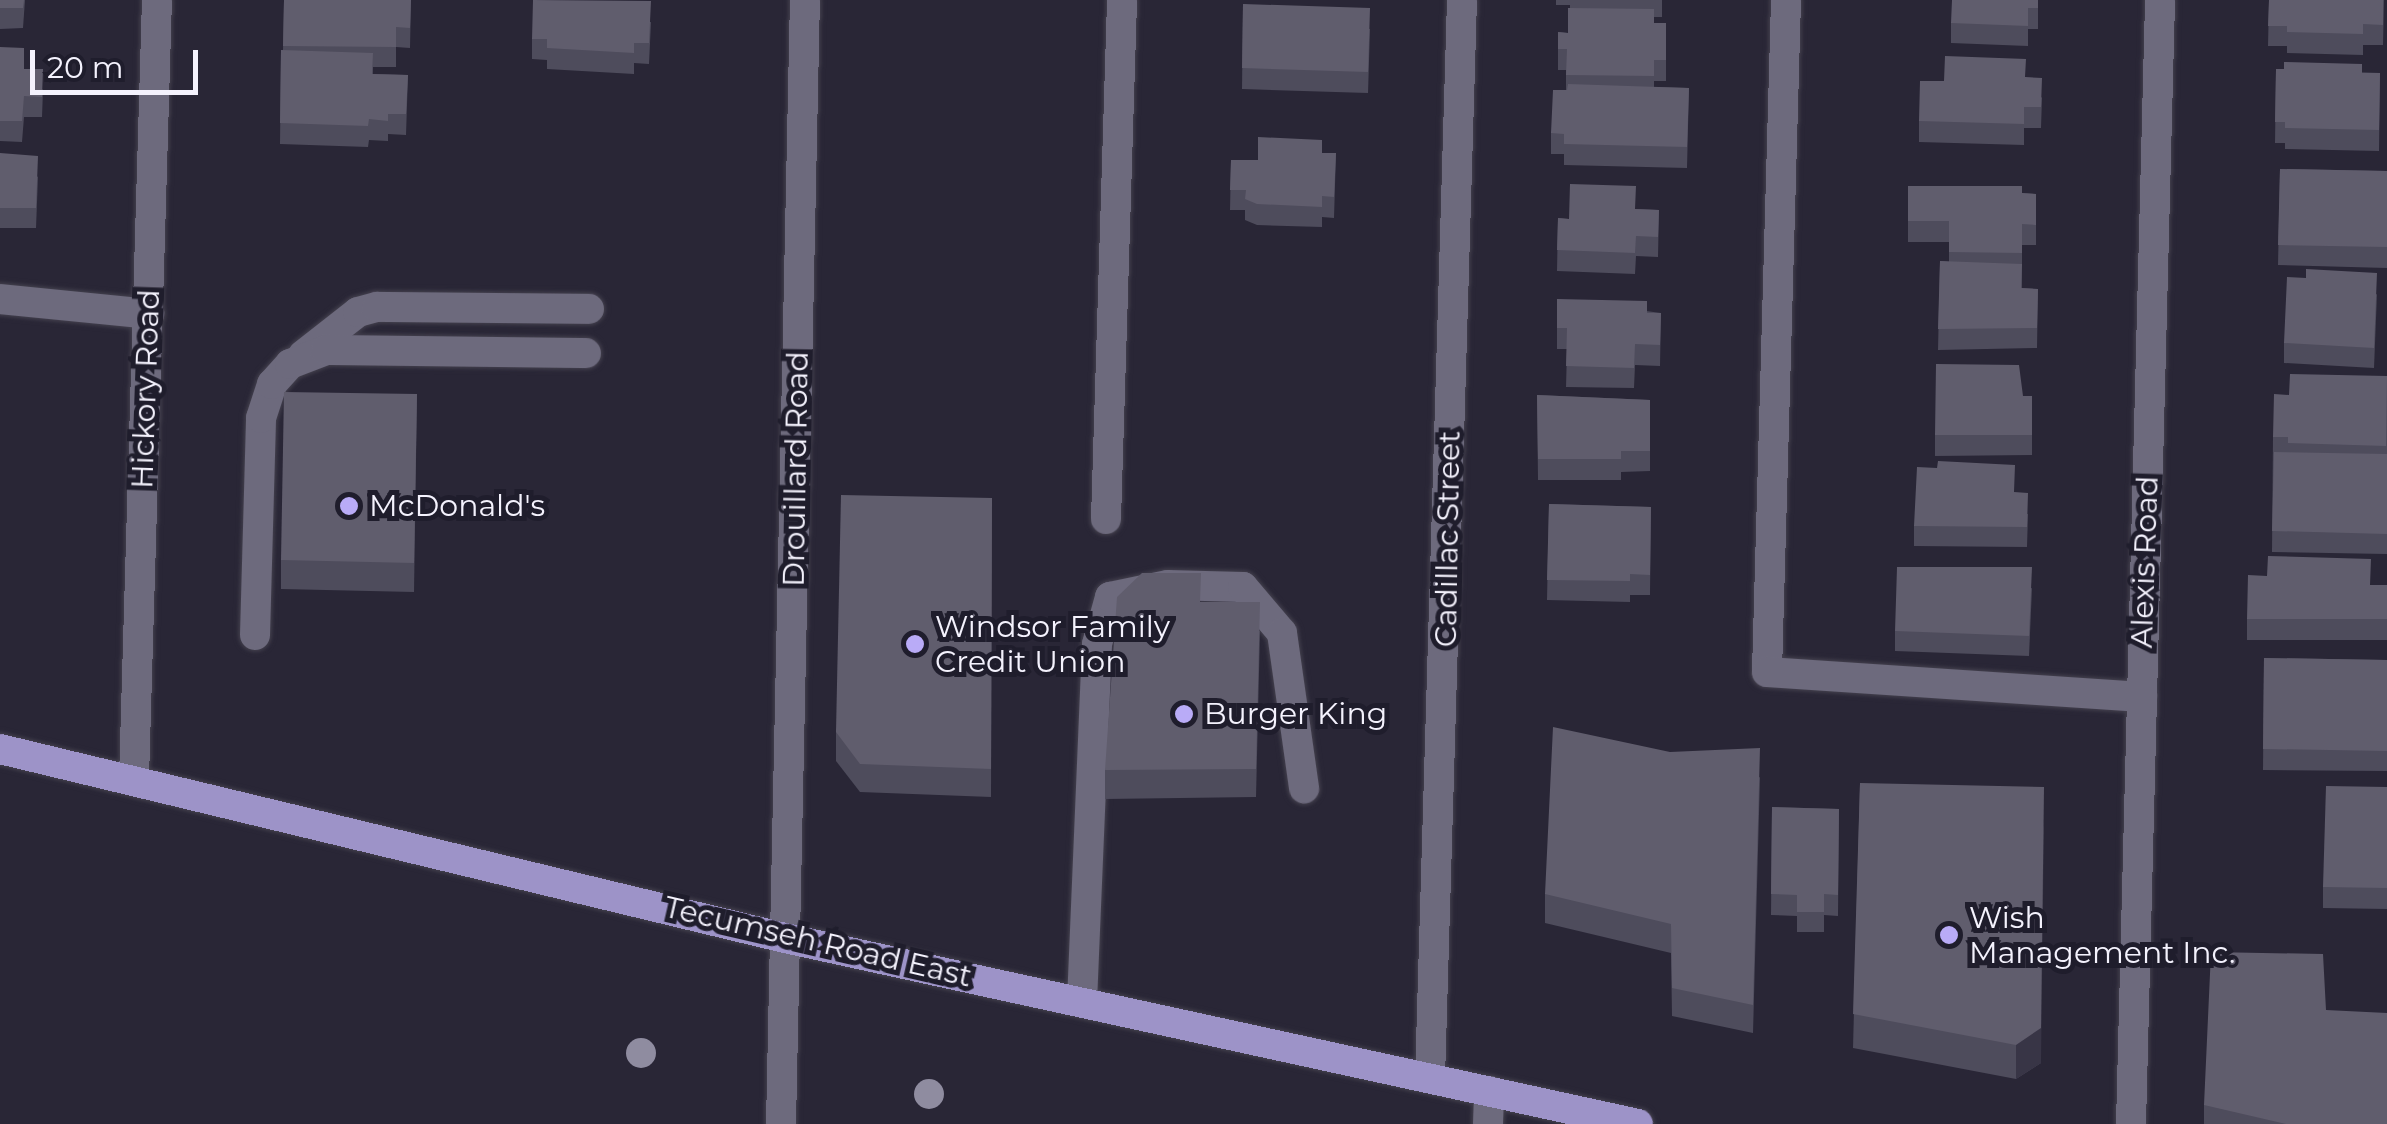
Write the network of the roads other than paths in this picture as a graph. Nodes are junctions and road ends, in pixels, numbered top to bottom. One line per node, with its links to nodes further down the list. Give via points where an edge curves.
1 (158, 0): 9 (street, Hickory Road)
2 (805, 0): 18 (street, Drouillard Road)
3 (1122, 0): 12 (street)
4 (1462, 0): 20 (street, Cadillac Street)
5 (1786, 0): 14 (street, via 1767,672)
6 (2160, 0): 14 (street, Alexis Road)
7 (0, 299): 9 (street)
8 (589, 308): 11 (street, via 377,307 358,312)
9 (149, 314): 16 (street, Hickory Road)
10 (586, 353): 11 (street, via 326,350)
11 (302, 356): 13 (street, via 272,384 261,418)
12 (1106, 519)
13 (255, 635)
14 (2142, 697): 25 (street, Alexis Road)
15 (0, 749): 16 (main road, Tecumseh Road East)
16 (134, 778): 18 (main road, Tecumseh Road East)
17 (1304, 788): 19 (street, via 1282,632 1242,587 1168,585 1110,597 1097,644)
18 (785, 938): 19 (main road, Tecumseh Road East); 22 (street, Drouillard Road)
19 (1082, 1002): 20 (main road, Tecumseh Road East)
20 (1430, 1078): 21 (main road, Tecumseh Road East)
21 (1488, 1092): 23 (street); 24 (main road, Tecumseh Road East)
22 (781, 1124)
23 (1488, 1124)
24 (1638, 1124)
25 (2131, 1124)

